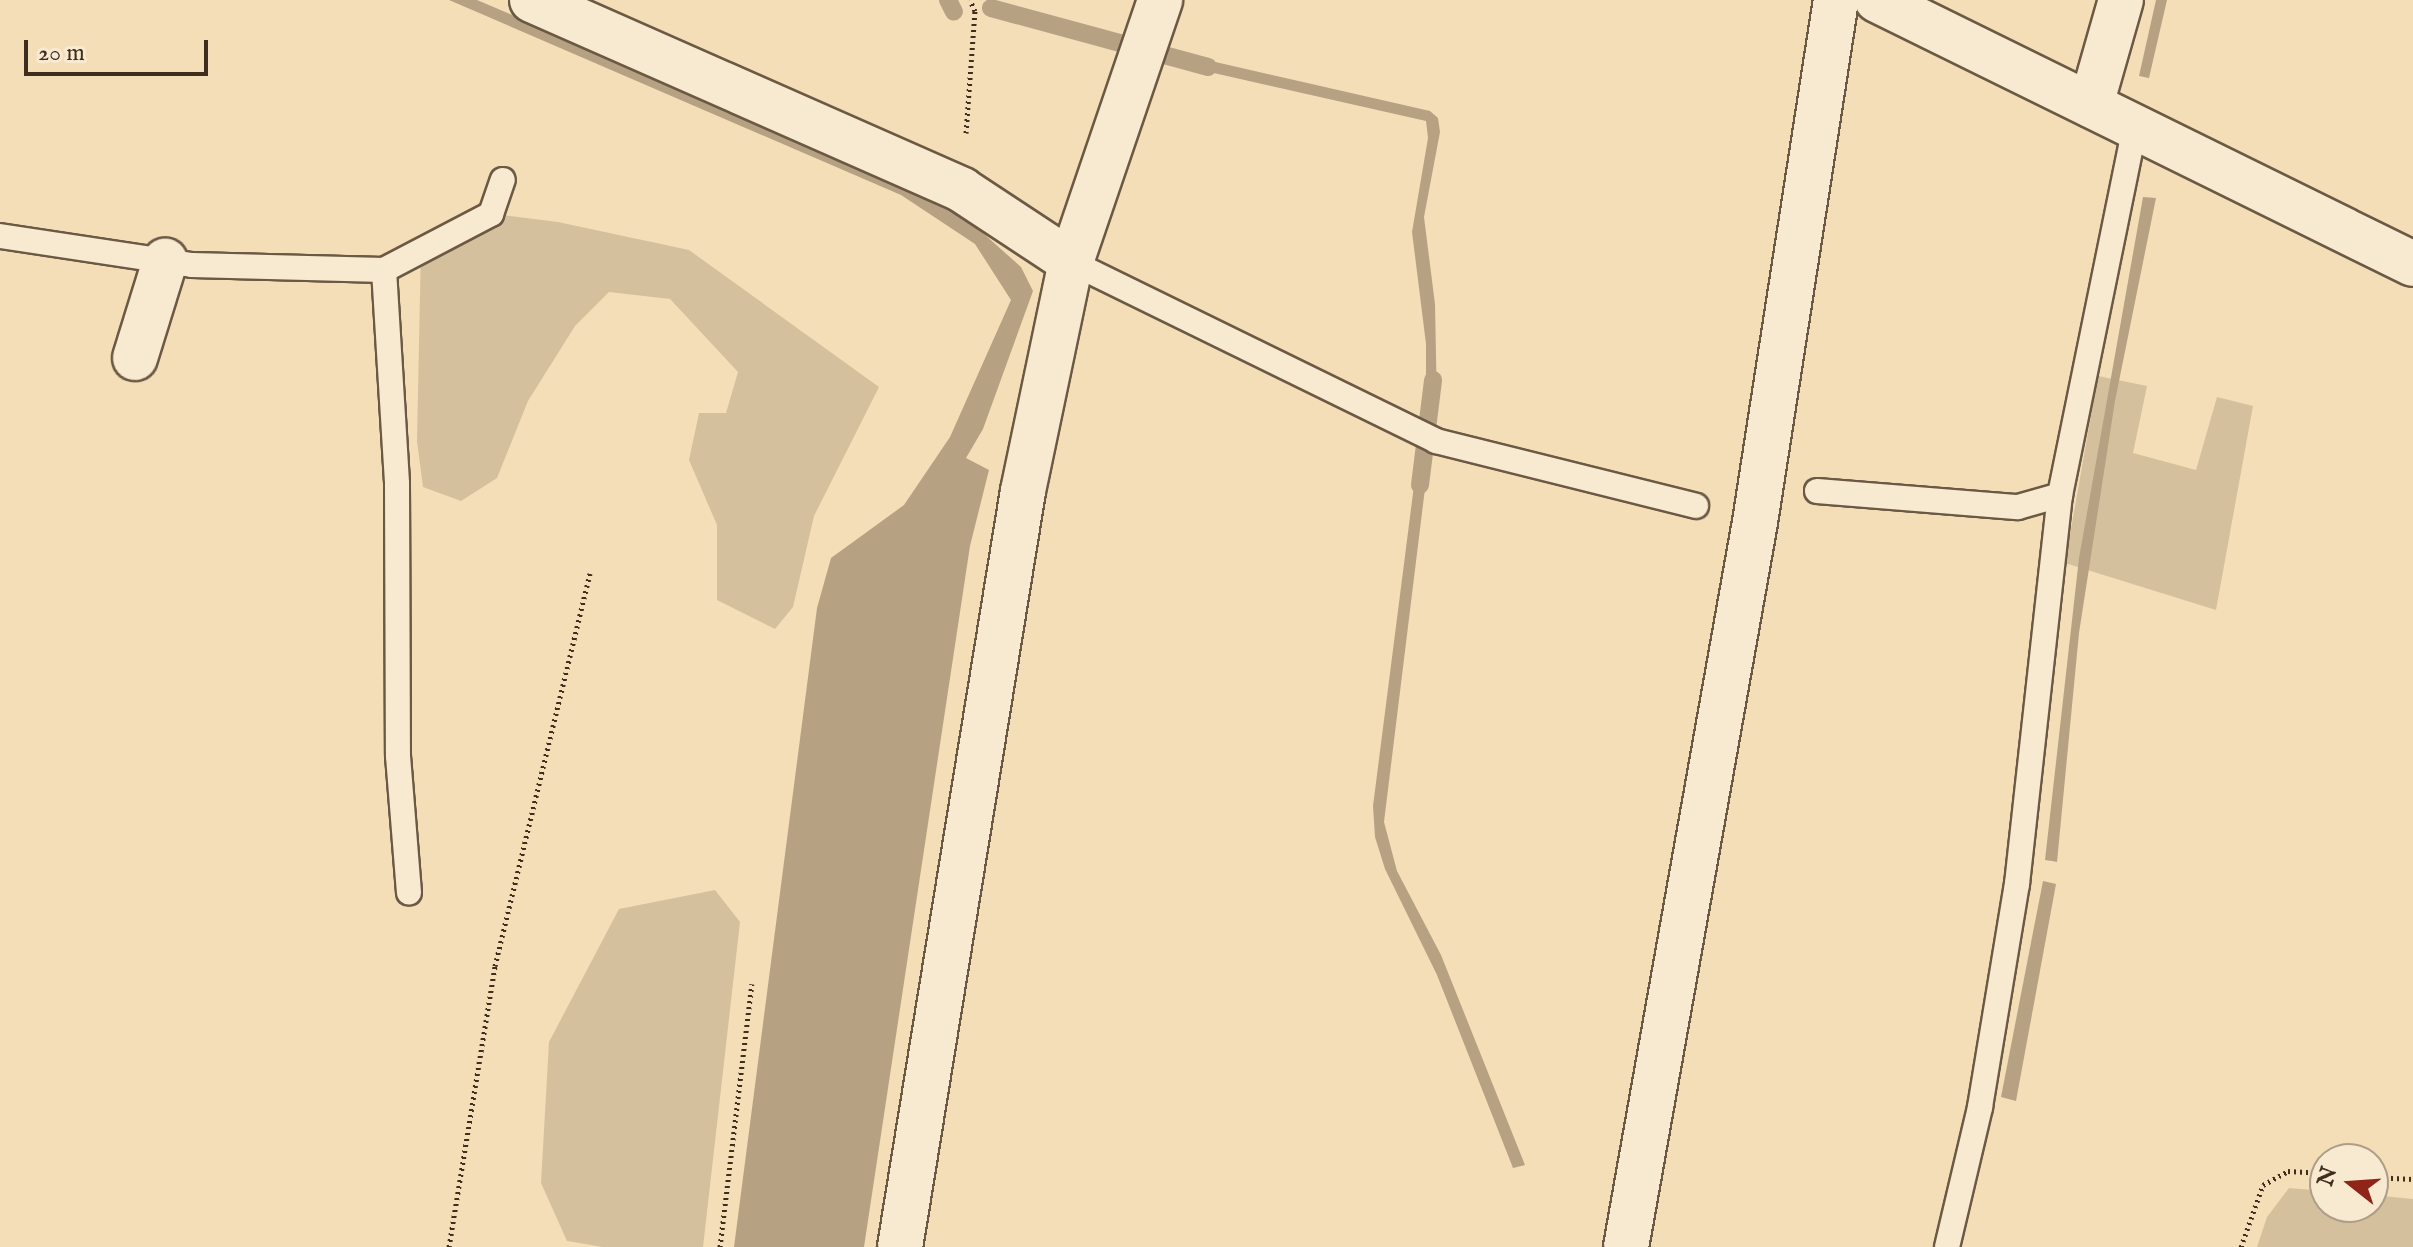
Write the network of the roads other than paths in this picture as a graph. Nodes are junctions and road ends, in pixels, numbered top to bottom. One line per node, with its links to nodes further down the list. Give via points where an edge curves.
1 (532, 0): 11 (street, via 962,190)
2 (1160, 0): 11 (street)
3 (1836, 0): 20 (street, via 1755,522)
4 (1877, 0): 6 (street)
5 (2121, 0): 6 (street)
6 (2091, 105): 7 (street)
7 (2135, 127): 12 (street); 16 (lane)
8 (503, 180): 13 (lane, via 491,214)
9 (0, 236): 10 (lane)
10 (165, 261): 13 (lane); 14 (street)
11 (1071, 262): 17 (lane, via 1436,441); 19 (street, via 1023,491)
12 (2413, 264)
13 (384, 270): 18 (lane, via 397,484 398,756)
14 (135, 358)
15 (1817, 491): 16 (lane, via 2018,507)
16 (2060, 495): 21 (lane, via 2017,884 1980,1107)
17 (1696, 506)
18 (409, 893)
19 (900, 1247)
20 (1626, 1247)
21 (1947, 1247)

